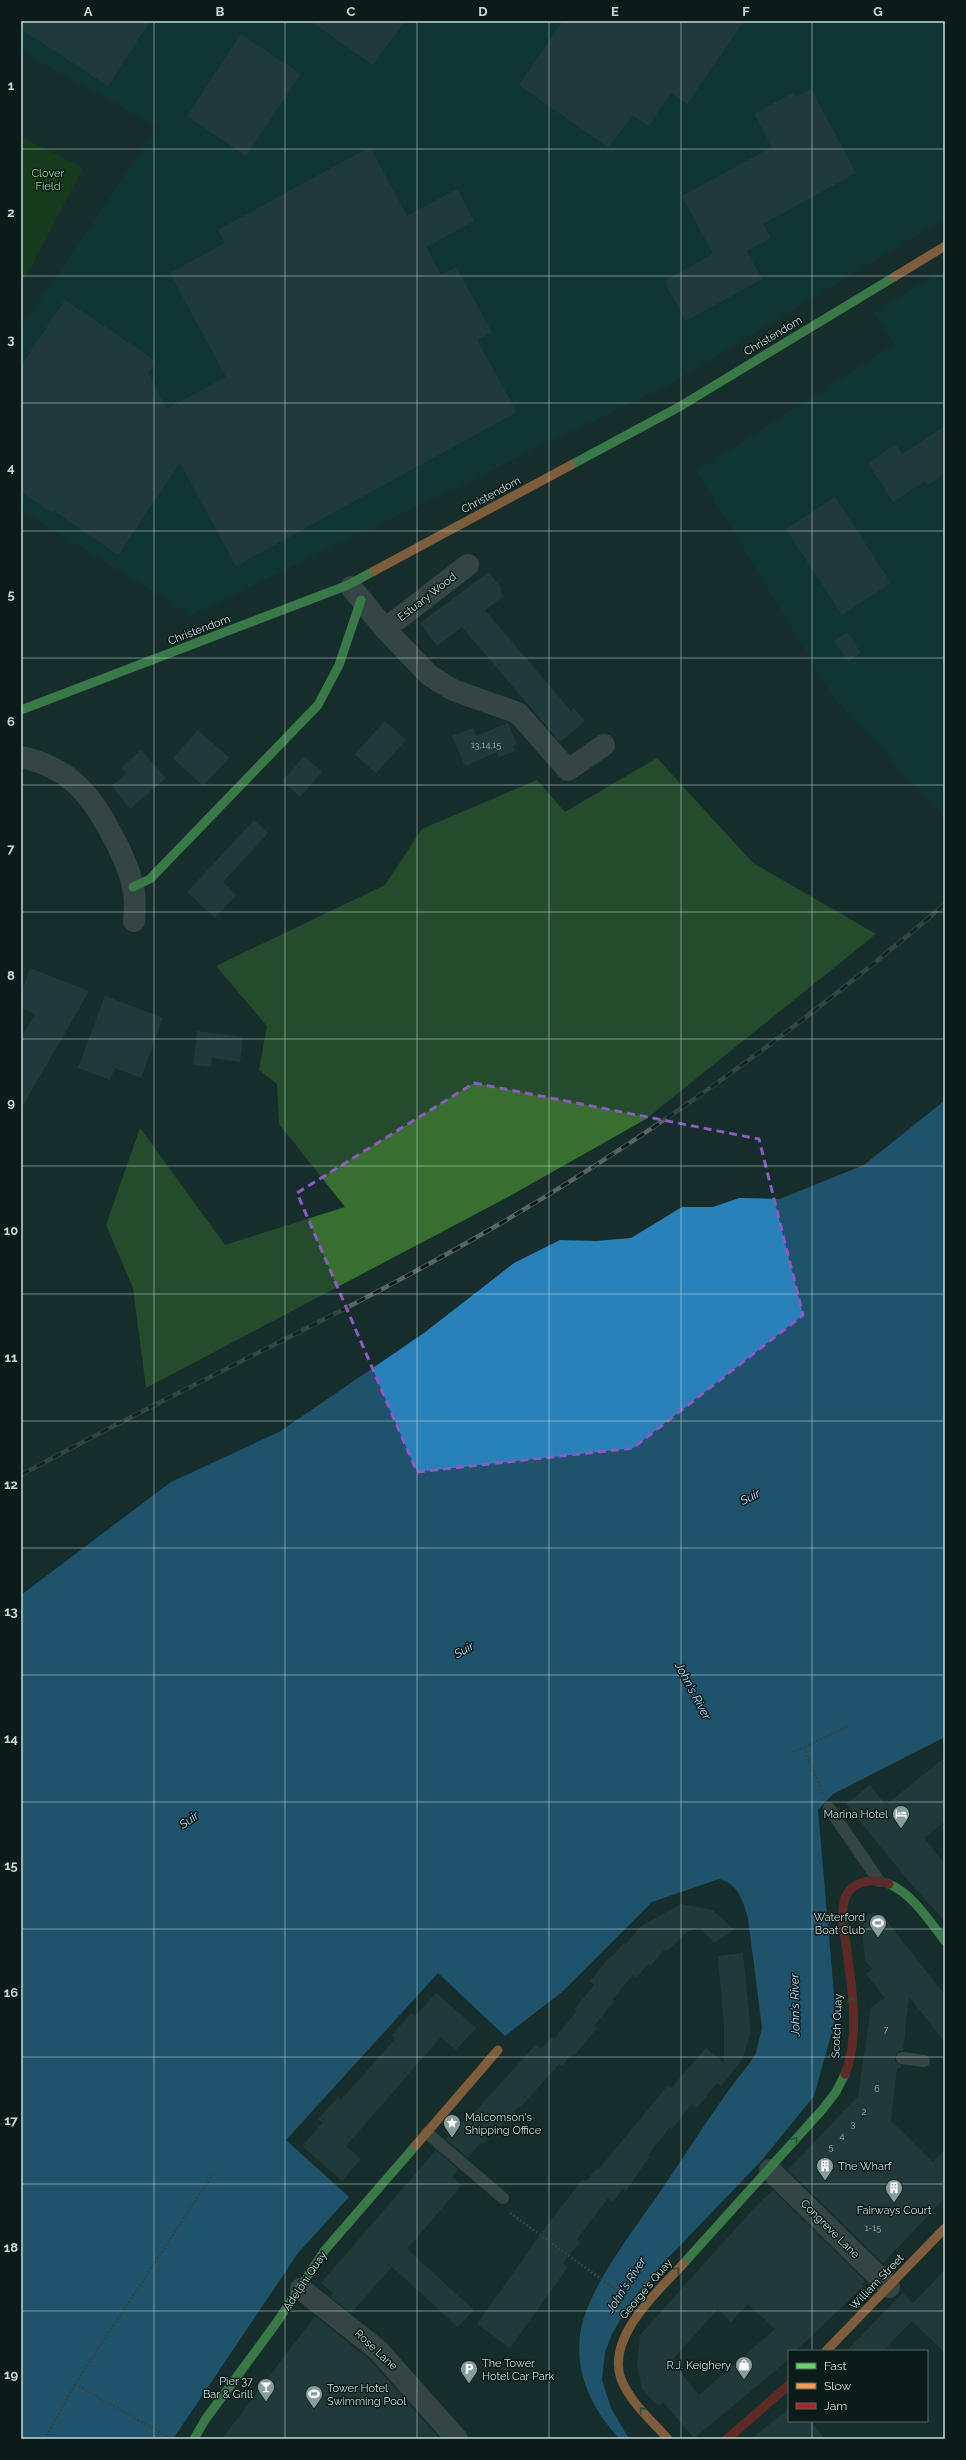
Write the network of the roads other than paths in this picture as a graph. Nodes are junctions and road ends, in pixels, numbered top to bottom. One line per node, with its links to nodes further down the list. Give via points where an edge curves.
1 (945, 246): 3 (street, Christendom, via 679,407)
2 (468, 565): 4 (street, Estuary Wood)
3 (355, 592): 4 (street, Estuary Wood); 5 (street, Christendom); 8 (street, via 339,665 318,705 150,879)
4 (385, 629): 6 (street, Estuary Wood, via 429,675 453,690 518,713 568,770)
5 (21, 710)
6 (604, 745)
7 (21, 757): 8 (street, via 57,770 78,786 98,810 114,839)
8 (133, 887): 9 (street)
9 (134, 921)
10 (829, 1808): 11 (lane)
11 (879, 1881): 12 (street, via 891,1884 903,1892); 14 (street, Scotch Quay, one-way to 11, via 851,1990 844,1901 854,1886 863,1882)
12 (944, 1936)
13 (498, 2050): 18 (street, Adelphi Quay)
14 (850, 2051): 15 (lane); 19 (street, Scotch Quay, one-way to 14, via 839,2087 847,2070)
15 (864, 2052)
16 (902, 2058): 17 (lane)
17 (924, 2061)
18 (427, 2133): 20 (lane); 23 (street, Adelphi Quay, via 325,2250)
19 (770, 2170): 22 (street, Congreve Lane); 28 (street, George's Quay, one-way to 19, via 636,2403 622,2382 618,2360 625,2334 651,2299)
20 (504, 2203)
21 (945, 2228): 22 (street, William Street)
22 (889, 2287): 24 (street, William Street)
23 (301, 2289): 26 (street, Adelphi Quay, via 205,2420); 27 (street, Rose Lane, via 378,2350)
24 (827, 2350)
25 (788, 2386): 29 (street)
26 (194, 2439)
27 (457, 2439)
28 (668, 2439)
29 (727, 2439)

